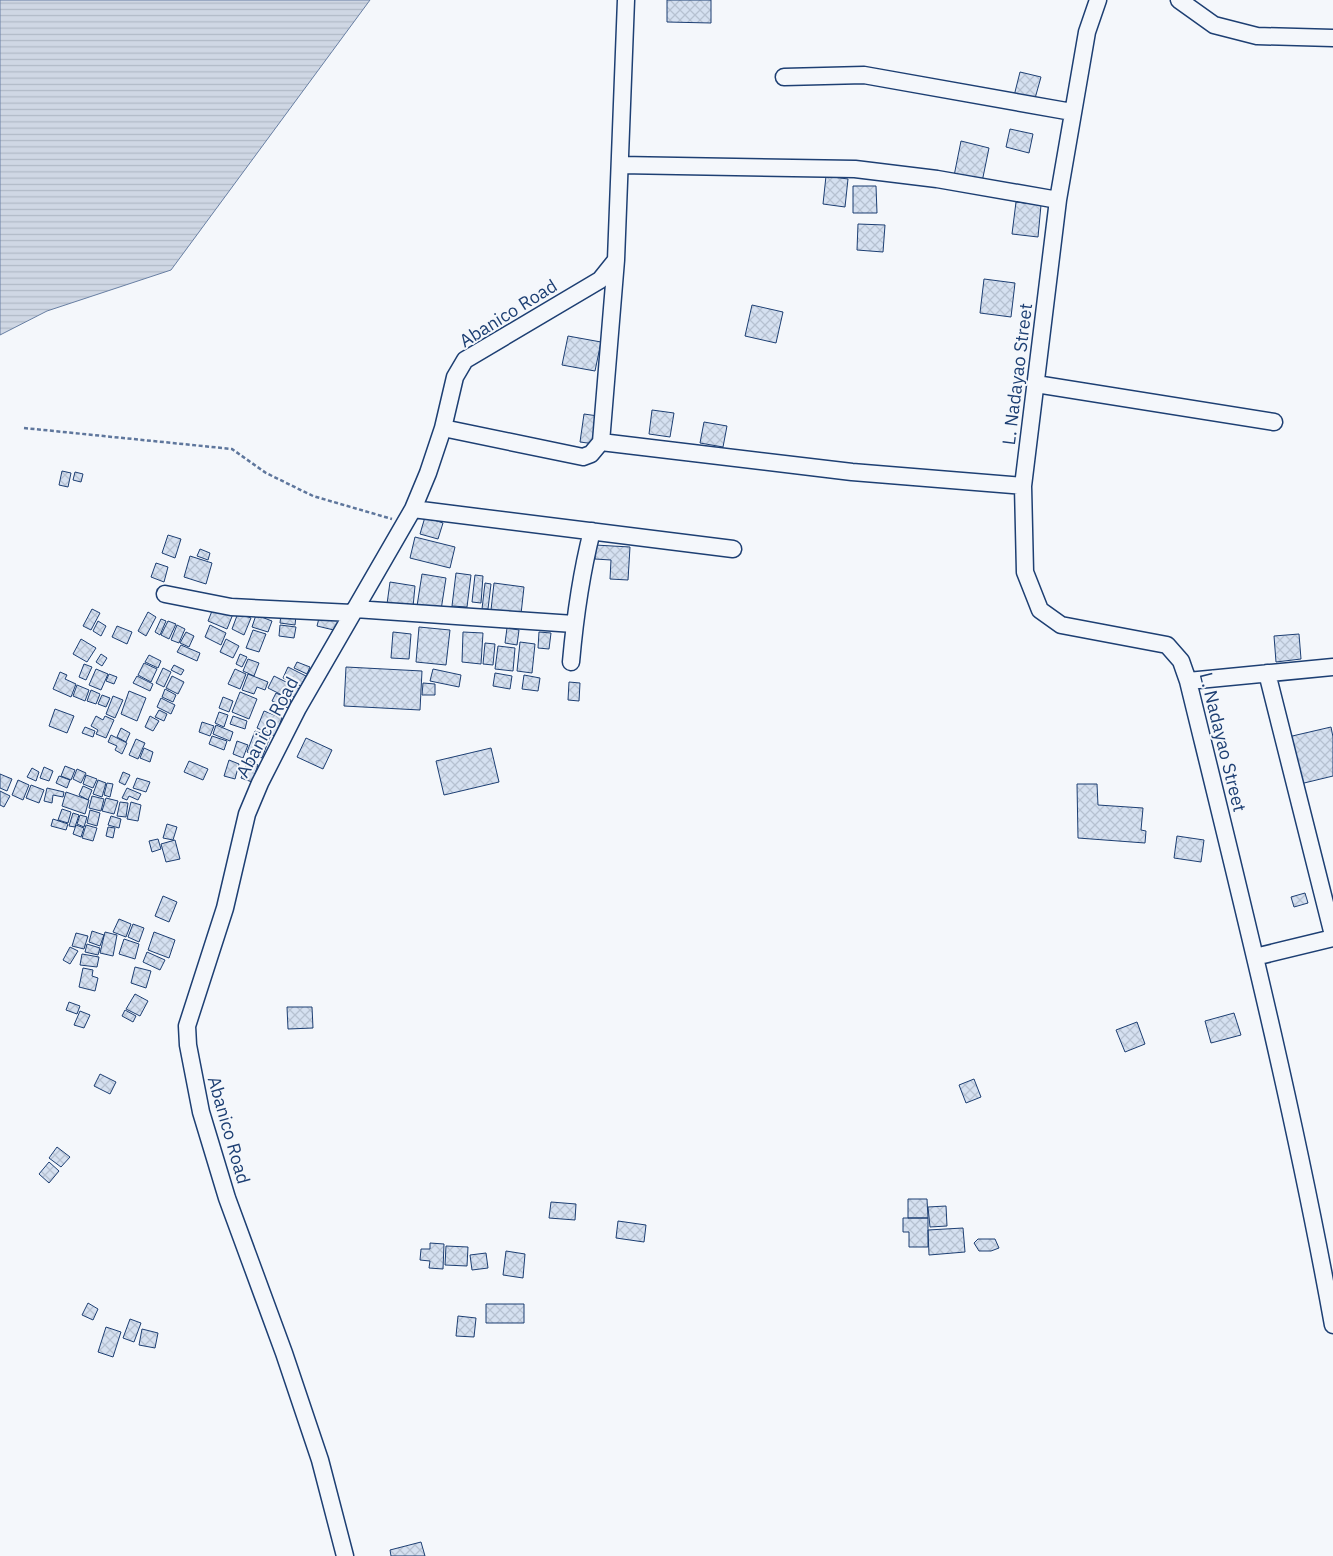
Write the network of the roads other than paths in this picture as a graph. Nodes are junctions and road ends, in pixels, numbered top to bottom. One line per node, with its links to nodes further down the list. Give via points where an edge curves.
1 (626, 0): 7 (street)
2 (1098, 0): 6 (street, L. Nadayao Street, via 1087,32)
3 (1179, 0): 4 (street, via 1214,25 1257,36)
4 (1333, 38)
5 (784, 77): 6 (street, via 864,75)
6 (1072, 112): 8 (street, L. Nadayao Street)
7 (620, 165): 8 (street, via 855,169); 9 (street)
8 (1058, 200): 10 (street, L. Nadayao Street)
9 (616, 260): 12 (street, Abanico Road, via 600,280 465,360 455,377); 13 (street)
10 (1036, 384): 11 (street); 14 (street, L. Nadayao Street)
11 (1274, 422)
12 (443, 428): 13 (street, via 583,457 591,454); 15 (street, Abanico Road)
13 (601, 442): 14 (street, via 852,472)
14 (1023, 486): 24 (street, L. Nadayao Street, via 1025,572 1040,610 1061,625 1167,645 1180,660)
15 (409, 516): 16 (street); 19 (street, Abanico Road)
16 (592, 531): 17 (street); 20 (street)
17 (733, 549)
18 (165, 594): 19 (street, via 231,607)
19 (353, 611): 20 (street); 28 (street, Abanico Road, via 298,708 246,814 225,908 187,1026 201,1112 227,1198 320,1460)
20 (574, 624): 21 (street)
21 (571, 662)
22 (1333, 667): 23 (street)
23 (1267, 673): 24 (street); 25 (street)
24 (1188, 681): 26 (street, L. Nadayao Street)
25 (1333, 936): 26 (street)
26 (1255, 957): 27 (street, L. Nadayao Street)
27 (1333, 1325)
28 (345, 1556)

